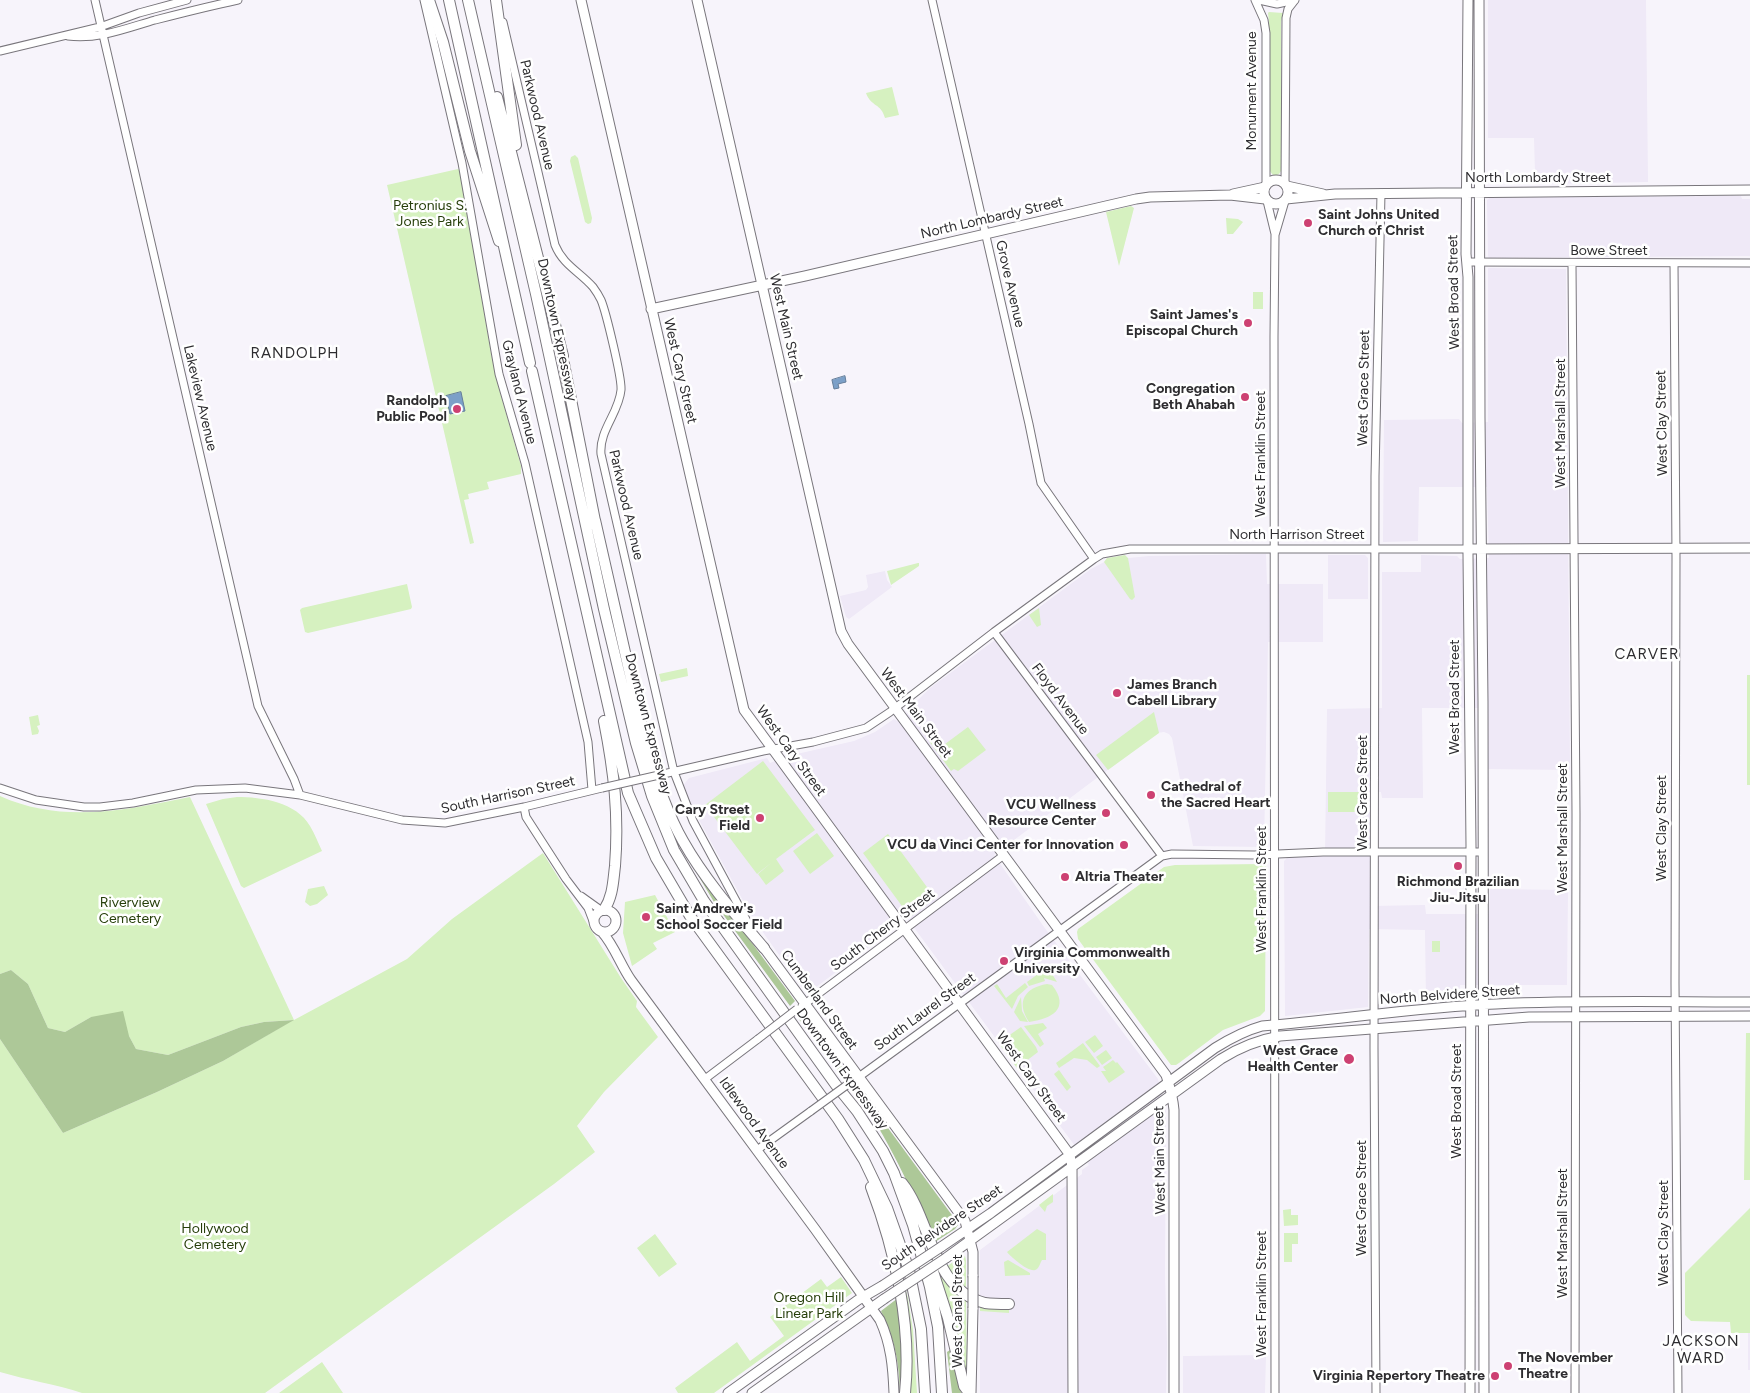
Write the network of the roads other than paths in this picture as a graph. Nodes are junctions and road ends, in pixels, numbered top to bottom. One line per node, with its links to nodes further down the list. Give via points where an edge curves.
1 (95, 0): 17 (street, Lakeview Avenue)
2 (187, 0): 17 (street)
3 (238, 0): 18 (street)
4 (424, 0): 58 (street, Grayland Avenue, via 462,163 499,374 525,463 586,732)
5 (428, 0): 39 (highway, via 443,42 493,227)
6 (449, 0): 39 (highway)
7 (468, 0): 31 (highway, via 482,38); 54 (highway, Downtown Expressway)
8 (497, 0): 31 (highway, via 515,140); 56 (street, Parkwood Avenue, via 555,245 561,258 589,283 601,302 617,365 621,390 602,436 601,454)
9 (581, 0): 41 (main road, West Cary Street)
10 (697, 0): 40 (main road, West Main Street)
11 (932, 0): 32 (street, Grove Avenue)
12 (1255, 0): 22 (street, Monument Avenue, via 1266,33)
13 (1259, 0): 14 (street, via 1277,4)
14 (1294, 0): 21 (street, via 1286,18)
15 (1468, 0): 24 (main road, West Broad Street)
16 (1480, 0): 25 (main road, West Broad Street)
17 (100, 27): 18 (street, Lakeview Avenue); 19 (street)
18 (102, 35): 19 (street); 59 (street, Lakeview Avenue, via 258,706)
19 (63, 36): 20 (street)
20 (0, 51)
21 (1286, 185): 22 (main road, via 1275,180); 26 (main road, North Lombardy Street); 30 (main road)
22 (1265, 186): 28 (main road, North Lombardy Street); 29 (main road)
23 (1750, 190): 25 (main road, North Lombardy Street)
24 (1467, 192): 25 (main road, North Lombardy Street); 27 (main road, North Lombardy Street); 34 (main road, West Broad Street)
25 (1480, 192): 35 (main road, West Broad Street)
26 (1325, 194): 27 (main road, North Lombardy Street); 30 (main road, North Lombardy Street)
27 (1381, 194): 45 (street, West Grace Street)
28 (1230, 195): 29 (main road, North Lombardy Street); 32 (main road, North Lombardy Street, via 1136,199)
29 (1266, 200): 30 (main road, via 1274,205); 33 (street, West Franklin Street)
30 (1286, 200): 33 (street, West Franklin Street)
31 (529, 217): 42 (highway, via 564,360)
32 (986, 233): 40 (main road, North Lombardy Street); 50 (street, Grove Avenue, via 1041,483)
33 (1275, 235): 44 (street, West Franklin Street)
34 (1467, 262): 35 (street, Bowe Street); 46 (main road, West Broad Street)
35 (1480, 262): 37 (street, Bowe Street); 47 (main road, West Broad Street)
36 (1750, 263): 38 (street, Bowe Street)
37 (1572, 264): 38 (street, Bowe Street); 48 (street, West Marshall Street)
38 (1674, 264): 49 (street, West Clay Street)
39 (509, 266): 52 (highway)
40 (762, 285): 41 (main road, North Lombardy Street); 53 (main road, West Main Street, via 841,631)
41 (652, 309): 55 (main road, West Cary Street, via 743,705)
42 (595, 520): 54 (highway); 74 (highway, via 646,745 667,805 692,855)
43 (1750, 548): 49 (main road, North Harrison Street)
44 (1274, 549): 45 (street, North Harrison Street); 50 (street, North Harrison Street, via 1130,549 1102,554); 64 (street, West Franklin Street)
45 (1376, 549): 46 (street, North Harrison Street); 63 (street, West Grace Street)
46 (1468, 549): 47 (main road, North Harrison Street); 61 (main road, West Broad Street)
47 (1482, 549): 48 (main road, North Harrison Street); 62 (main road, West Broad Street)
48 (1574, 549): 49 (main road, North Harrison Street); 76 (street, West Marshall Street)
49 (1676, 549): 77 (street, West Clay Street)
50 (1094, 559): 51 (street, North Harrison Street)
51 (994, 632): 53 (street, North Harrison Street); 66 (street, Floyd Avenue)
52 (603, 685): 68 (highway, via 604,719 614,773 618,823 612,897); 96 (highway, via 628,793 666,877 690,916)
53 (895, 708): 55 (street, South Harrison Street, via 860,730); 65 (main road, West Main Street)
54 (630, 719): 100 (highway, Downtown Expressway, via 662,821 688,875 857,1111)
55 (772, 750): 56 (street, South Harrison Street); 71 (main road, West Cary Street)
56 (674, 772): 58 (street, South Harrison Street, bridge); 74 (street, Cumberland Street, via 693,821)
57 (0, 788): 59 (street, South Harrison Street, via 36,800 84,807 124,804 213,788 246,788)
58 (592, 790): 60 (street, South Harrison Street)
59 (300, 795): 60 (street, South Harrison Street, via 411,821 445,823)
60 (524, 807): 67 (street, via 526,817)
61 (1470, 852): 62 (street); 63 (street); 81 (main road, West Broad Street)
62 (1483, 852): 80 (main road, West Broad Street)
63 (1375, 853): 64 (street); 83 (street, West Grace Street)
64 (1275, 854): 66 (street); 89 (street, West Franklin Street)
65 (1004, 855): 71 (street, South Cherry Street); 72 (main road, West Main Street)
66 (1162, 856): 72 (street, South Laurel Street)
67 (577, 893): 68 (street); 69 (street, via 590,911)
68 (603, 910): 69 (main road, via 597,913); 70 (main road, via 614,916)
69 (593, 922): 73 (main road)
70 (615, 926): 73 (main road, via 609,932); 75 (main road)
71 (904, 929): 79 (main road, West Cary Street); 82 (street, South Cherry Street)
72 (1060, 930): 79 (street, South Laurel Street); 94 (main road, West Main Street)
73 (602, 932): 75 (main road, Idlewood Avenue)
74 (764, 948): 82 (main road, Cumberland Street)
75 (615, 954): 92 (main road, Idlewood Avenue)
76 (1576, 1002): 77 (main road, North Belvidere Street); 80 (main road, North Belvidere Street); 84 (street, West Marshall Street)
77 (1675, 1002): 78 (main road, North Belvidere Street); 86 (street, West Clay Street)
78 (1750, 1002)
79 (958, 1003): 93 (street, South Laurel Street); 98 (main road, West Cary Street)
80 (1484, 1004): 81 (main road, North Belvidere Street); 87 (main road, West Broad Street)
81 (1470, 1005): 83 (main road, North Belvidere Street); 88 (main road, West Broad Street)
82 (801, 1006): 92 (street, South Cherry Street, bridge); 93 (main road, Cumberland Street)
83 (1375, 1014): 89 (main road, North Belvidere Street); 90 (street, West Grace Street)
84 (1576, 1016): 86 (main road, North Belvidere Street); 87 (main road, North Belvidere Street); 120 (street, West Marshall Street)
85 (1750, 1016): 86 (main road, North Belvidere Street)
86 (1675, 1017): 121 (street, West Clay Street)
87 (1484, 1020): 88 (main road, North Belvidere Street); 119 (main road, West Broad Street)
88 (1470, 1021): 90 (main road, North Belvidere Street); 118 (main road, West Broad Street)
89 (1275, 1025): 91 (street, West Franklin Street); 94 (main road, North Belvidere Street, via 1238,1034)
90 (1374, 1028): 91 (main road, North Belvidere Street); 117 (street, West Grace Street)
91 (1275, 1037): 95 (main road, North Belvidere Street, via 1237,1049); 116 (street, West Franklin Street)
92 (705, 1078): 97 (main road, Idlewood Avenue)
93 (855, 1079): 97 (street, South Laurel Street, bridge); 102 (main road, Cumberland Street, via 965,1221)
94 (1169, 1082): 95 (main road, West Main Street); 98 (main road, South Belvidere Street)
95 (1173, 1095): 99 (main road, South Belvidere Street); 115 (main road, West Main Street)
96 (838, 1118): 110 (highway, via 864,1169 890,1248 902,1305); 111 (highway, via 864,1160 887,1208 906,1260 921,1328)
97 (757, 1150): 104 (main road, Idlewood Avenue)
98 (1070, 1155): 99 (main road, West Cary Street); 102 (main road, South Belvidere Street)
99 (1072, 1167): 103 (main road, South Belvidere Street); 114 (main road, West Cary Street)
100 (894, 1173): 101 (highway, Downtown Expressway); 105 (highway, via 912,1200 943,1270 951,1280 978,1300)
101 (913, 1225): 112 (highway, Downtown Expressway, via 938,1328); 113 (highway, via 923,1242 938,1286 964,1386)
102 (967, 1229): 103 (main road, West Canal Street); 104 (main road, South Belvidere Street, bridge)
103 (970, 1242): 106 (main road, South Belvidere Street, bridge); 113 (main road, West Canal Street, bridge, via 973,1276)
104 (864, 1297): 106 (main road, Idlewood Avenue); 107 (main road, South Belvidere Street)
105 (1009, 1304)
106 (871, 1308): 108 (main road, South Belvidere Street); 109 (main road, Idlewood Avenue, via 880,1320 888,1342)
107 (728, 1393)
108 (752, 1393)
109 (894, 1393)
110 (905, 1393)
111 (925, 1393)
112 (942, 1393)
113 (970, 1393)
114 (1073, 1393)
115 (1174, 1393)
116 (1275, 1393)
117 (1376, 1393)
118 (1470, 1393)
119 (1484, 1393)
120 (1575, 1393)
121 (1678, 1393)

